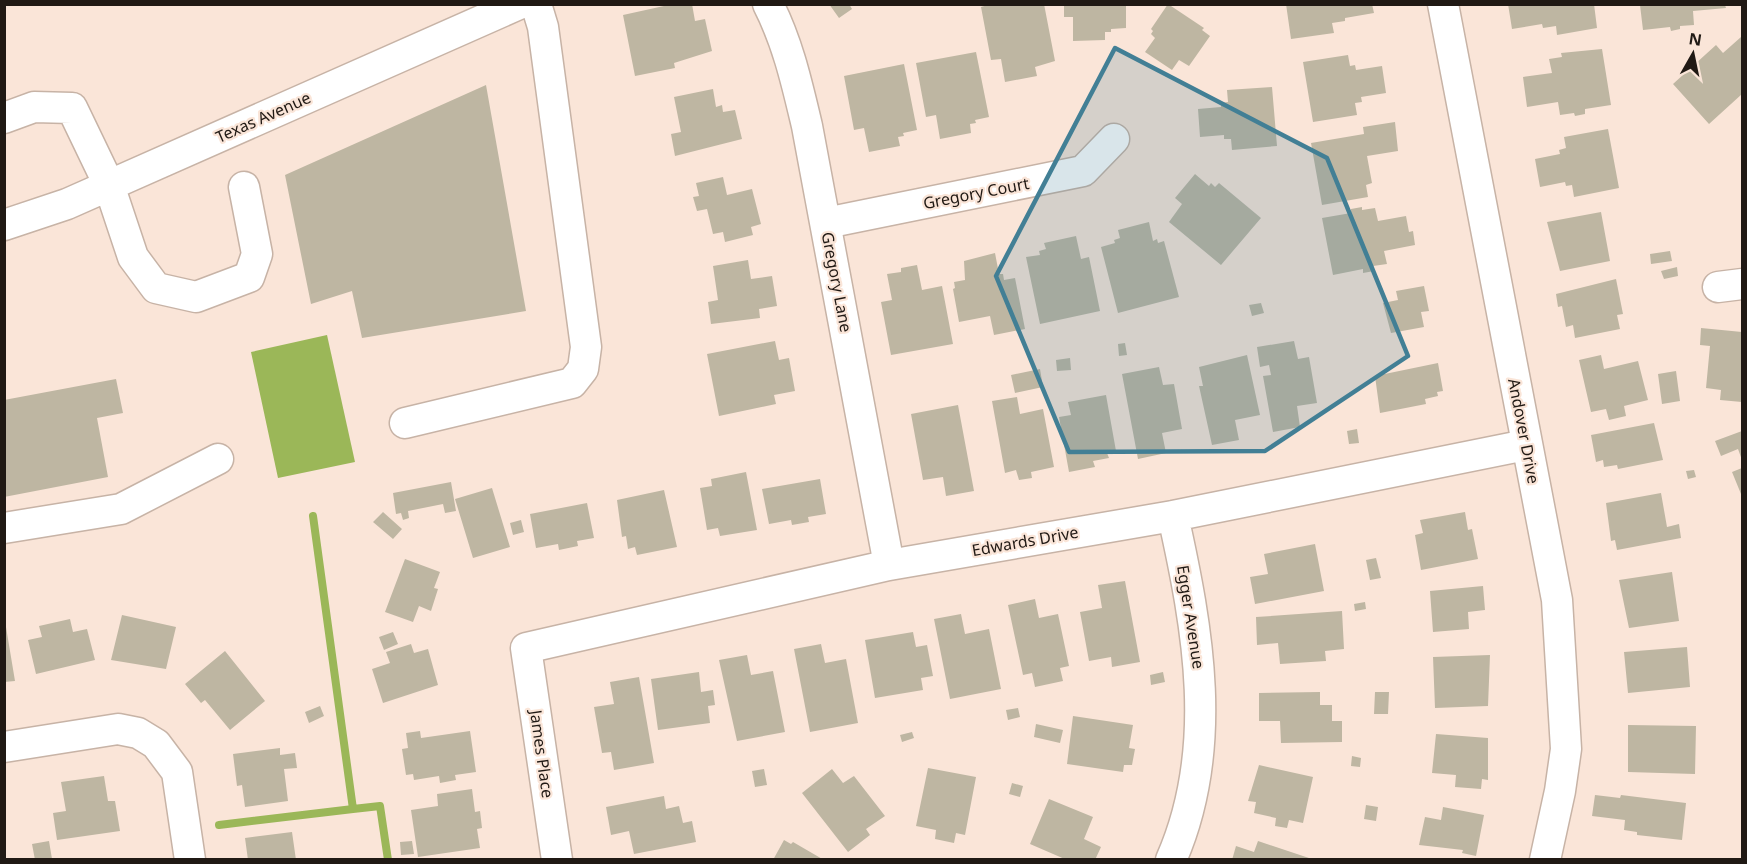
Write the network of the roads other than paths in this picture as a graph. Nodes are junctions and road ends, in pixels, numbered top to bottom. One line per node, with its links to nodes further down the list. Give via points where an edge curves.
1 (519, 4): 7 (street, Texas Avenue)
2 (536, 4): 11 (street, via 543,27 586,347 583,369 572,383)
3 (768, 4): 9 (street, Gregory Lane, via 792,65)
4 (1443, 4): 12 (street, Andover Drive)
5 (4, 118): 7 (street, via 34,107 72,108)
6 (1114, 139): 9 (street, Gregory Court, via 1083,171)
7 (109, 185): 8 (street, via 133,257 156,288 196,297 249,277 254,267 257,254); 10 (street, Texas Avenue)
8 (244, 187)
9 (826, 223): 16 (street, Gregory Lane)
10 (4, 225)
11 (405, 423)
12 (1526, 445): 14 (street, Edwards Drive); 22 (street, Andover Drive, via 1557,600 1566,749)
13 (218, 459): 15 (street, via 121,509)
14 (1173, 516): 16 (street, Edwards Drive); 21 (street, Egger Avenue, via 1200,659 1201,725 1189,806)
15 (4, 528)
16 (890, 565): 17 (street, Edwards Drive)
17 (526, 648): 20 (street, James Place)
18 (4, 747): 19 (street, via 117,729 156,744 177,772)
19 (190, 860)
20 (557, 860)
21 (1171, 860)
22 (1545, 860)

